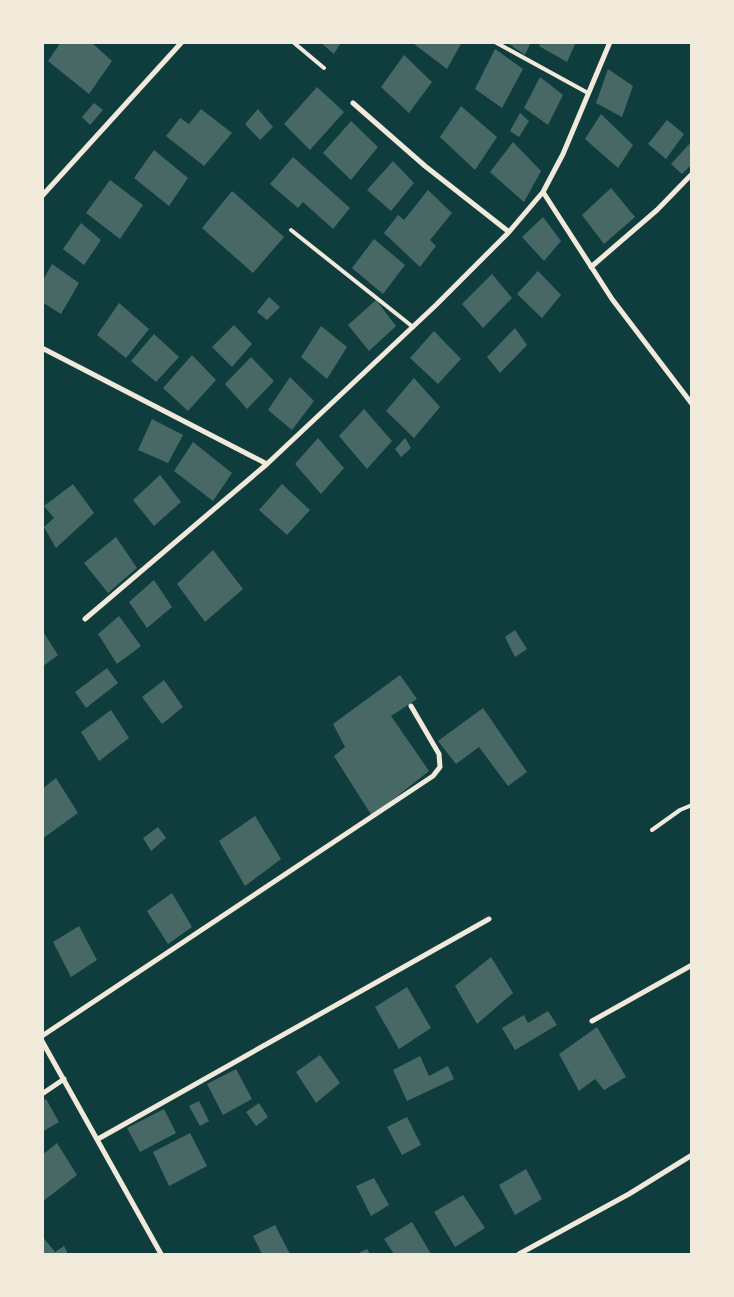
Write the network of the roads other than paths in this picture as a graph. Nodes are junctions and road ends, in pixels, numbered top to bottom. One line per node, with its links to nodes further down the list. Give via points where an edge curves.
1 (182, 42): 10 (street)
2 (293, 42): 5 (lane)
3 (495, 42): 6 (lane)
4 (610, 42): 6 (street)
5 (324, 68)
6 (588, 93): 9 (street)
7 (353, 103): 12 (street, via 425,166)
8 (692, 174): 13 (street, via 657,210)
9 (543, 192): 12 (street); 13 (street)
10 (42, 196)
11 (290, 230): 14 (lane)
12 (509, 232): 14 (street)
13 (590, 266): 16 (street)
14 (413, 327): 17 (street)
15 (42, 348): 17 (street)
16 (692, 404)
17 (267, 464): 18 (street)
18 (85, 619)
19 (411, 706): 25 (street, via 439,754 440,767 433,776)
20 (692, 805): 21 (lane)
21 (652, 830)
22 (489, 919): 29 (street)
23 (692, 965): 24 (street)
24 (592, 1021)
25 (42, 1036)
26 (42, 1041): 27 (street)
27 (64, 1080): 28 (street); 29 (street)
28 (42, 1094)
29 (98, 1139): 31 (street)
30 (692, 1155): 32 (street, via 629,1194)
31 (161, 1254)
32 (519, 1254)

